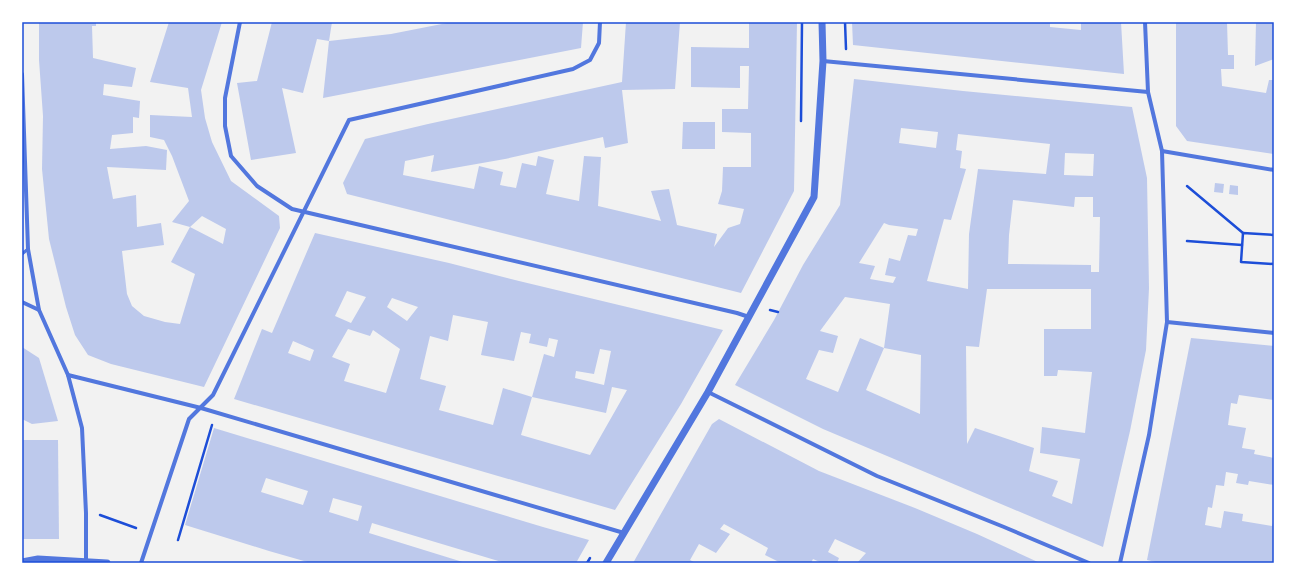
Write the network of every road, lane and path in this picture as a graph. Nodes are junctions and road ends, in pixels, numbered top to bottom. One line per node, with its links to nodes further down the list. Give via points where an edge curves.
1 (240, 22): 15 (street, via 225,98 225,126 231,156 257,186 292,209)
2 (600, 22): 15 (street, via 599,43 590,60 573,69 349,120)
3 (802, 22): 11 (path)
4 (822, 22): 8 (street)
5 (845, 22): 7 (path)
6 (1145, 22): 10 (street)
7 (846, 51)
8 (823, 61): 10 (street); 27 (street, via 814,197)
9 (22, 74): 20 (street)
10 (1148, 92): 12 (street)
11 (801, 126)
12 (1162, 151): 13 (street); 28 (street)
13 (1274, 170)
14 (1187, 186): 16 (path)
15 (303, 212): 27 (street); 32 (street, via 211,398)
16 (1243, 233): 17 (path); 19 (path)
17 (1274, 235)
18 (1187, 241): 19 (path)
19 (1242, 245): 22 (path, via 1241,262)
20 (28, 249): 21 (lane); 24 (street)
21 (22, 254)
22 (1274, 264)
23 (22, 302): 24 (street)
24 (39, 310): 30 (street)
25 (770, 310): 26 (path)
26 (778, 312)
27 (750, 317): 31 (street)
28 (1168, 322): 29 (street); 46 (street, via 1149,435)
29 (1274, 333)
30 (68, 375): 32 (street); 40 (street, via 82,428)
31 (708, 392): 36 (street); 45 (street, via 877,476)
32 (200, 408): 36 (street); 42 (street, via 189,419)
33 (213, 422): 37 (path)
34 (97, 514): 35 (path)
35 (136, 528)
36 (624, 533): 44 (street)
37 (178, 540)
38 (591, 556): 43 (path)
39 (22, 562): 40 (street, via 38,559)
40 (86, 562): 41 (street)
41 (107, 563)
42 (141, 563)
43 (587, 563)
44 (606, 563)
45 (1090, 563)
46 (1120, 563)

